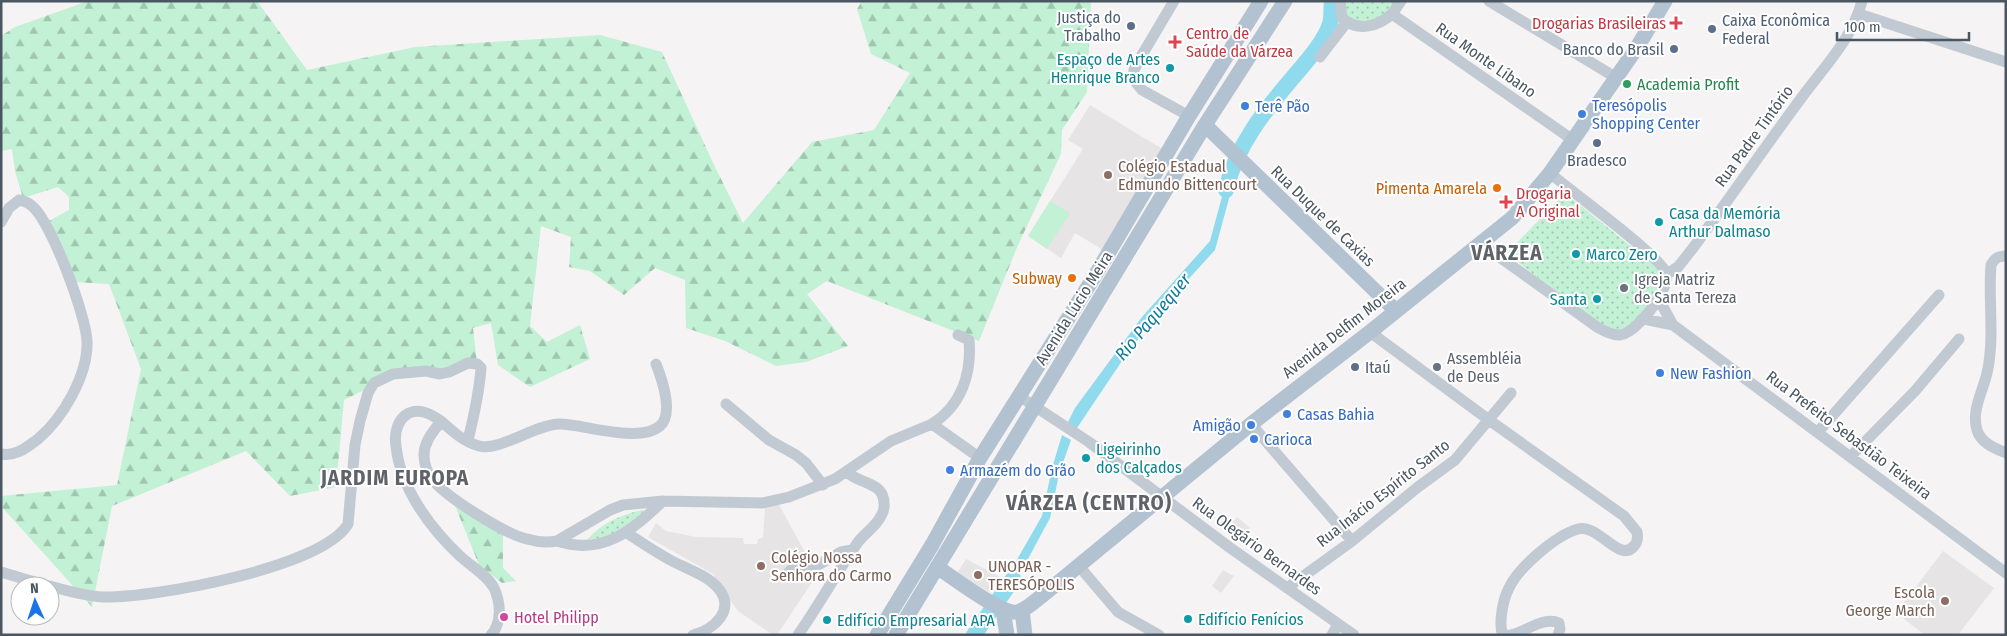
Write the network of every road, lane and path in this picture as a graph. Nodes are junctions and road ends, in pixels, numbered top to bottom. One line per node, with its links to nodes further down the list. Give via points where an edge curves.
1 (1174, 1): 16 (street, via 1138,60 1133,79 1142,90)
2 (1285, 1): 11 (main road, Avenida Lúcio Meira)
3 (1340, 1): 12 (street, via 1341,14)
4 (1401, 1): 9 (street)
5 (1489, 1): 15 (street)
6 (1862, 1): 10 (street, Rua Padre Tintório)
7 (1661, 2): 15 (main road, Avenida Delfim Moreira, via 1636,49)
8 (1255, 3): 11 (main road); 16 (main road, Avenida Lúcio Meira)
9 (1392, 14): 12 (street, via 1367,27); 18 (street, Rua Monte Líbano)
10 (1859, 14): 14 (street); 23 (street, Rua Padre Tintório, via 1844,42 1693,248 1678,267)
11 (1275, 18): 17 (main road, Avenida Lúcio Meira)
12 (1347, 22): 13 (street)
13 (1320, 57)
14 (2006, 62)
15 (1615, 77): 18 (main road, Avenida Delfim Moreira)
16 (1189, 116): 34 (main road, Avenida Lúcio Meira, via 1096,274)
17 (1205, 125): 26 (main road, Rua Duque de Caxias); 36 (main road, Avenida Lúcio Meira)
18 (1572, 140): 19 (main road, Avenida Delfim Moreira)
19 (1550, 173): 21 (main road, Avenida Delfim Moreira, via 1512,218); 23 (street, via 1658,261)
20 (1, 222): 44 (street, via 9,208 19,200 33,206 43,218 74,288 88,342 79,377 55,423 23,450 11,455)
21 (1480, 243): 26 (main road, Avenida Delfim Moreira); 27 (street, Rua Padre Tintório, via 1606,332 1626,335)
22 (2006, 256): 43 (street, via 1999,256 1991,264 1990,350 1975,417 1984,442)
23 (1667, 274): 25 (street, Rua Padre Tintório, via 1665,288)
24 (1939, 294): 41 (street)
25 (1658, 298): 27 (street, Rua Padre Tintório); 28 (street)
26 (1395, 310): 29 (main road, Avenida Delfim Moreira)
27 (1644, 318): 28 (street)
28 (1673, 325): 41 (street, Rua Prefeito Sebastião Teixeira)
29 (1370, 332): 37 (street); 40 (main road, Avenida Delfim Moreira)
30 (958, 335): 39 (street, via 969,340 967,380 957,399)
31 (1959, 339): 45 (street, via 1915,391)
32 (656, 364): 42 (street, via 666,413 664,421 655,429 618,433 554,424 491,446 480,446)
33 (1511, 393): 37 (street, Rua Inácio Espírito Santo)
34 (1019, 396): 36 (street, Rua Olegário Bernardes); 46 (main road, Avenida Lúcio Meira)
35 (726, 404): 48 (street, via 769,440 796,454)
36 (1034, 405): 49 (street, Rua Olegário Bernardes); 56 (main road, Avenida Lúcio Meira)
37 (1489, 420): 53 (street, Rua Inácio Espírito Santo, via 1455,460); 76 (street, via 1630,522 1638,536 1636,544 1626,551 1584,528 1562,537 1542,551 1508,588 1500,622 1502,633)
38 (441, 421): 42 (street); 52 (street, via 428,440 424,455 431,478 506,531 539,542); 68 (street, via 418,411 404,416 395,438 396,454 402,474 421,510 446,542 494,588 499,619)
39 (932, 424): 46 (street); 47 (street, via 891,441)
40 (1251, 424): 49 (main road, Avenida Delfim Moreira); 53 (street)
41 (1818, 432): 45 (street, Rua Prefeito Sebastião Teixeira)
42 (468, 440): 62 (street, via 480,377 481,368 477,364 468,363 449,372 393,374 374,383 368,393 355,445 350,515 343,531 334,539 290,560 216,582 103,597)
43 (2006, 453)
44 (1, 454)
45 (1851, 456): 58 (street, Rua Prefeito Sebastião Teixeira)
46 (980, 458): 71 (main road, Avenida Lúcio Meira)
47 (847, 472): 48 (street); 54 (street, via 878,489 884,504 881,517)
48 (823, 485): 50 (street, via 763,503)
49 (1162, 496): 55 (main road, Avenida Delfim Moreira); 61 (street, Rua Olegário Bernardes)
50 (663, 501): 51 (street); 52 (street, via 618,507)
51 (627, 533): 52 (street, via 586,547); 69 (street, via 708,580 722,592 724,607 720,619)
52 (557, 541)
53 (1352, 541): 61 (street, Rua Inácio Espírito Santo)
54 (852, 550): 60 (street, via 841,552 818,565 795,566); 70 (street)
55 (1078, 565): 64 (main road, Avenida Delfim Moreira); 73 (street, via 1118,612)
56 (937, 567): 63 (main road); 72 (main road, Avenida Lúcio Meira)
57 (1, 572): 59 (street)
58 (2006, 573)
59 (15, 576)
60 (784, 577)
61 (1287, 588): 65 (street, Rua Olegário Bernardes)
62 (60, 589)
63 (996, 606): 64 (main road, via 1012,612); 66 (main road); 67 (street, via 1016,617)
64 (1022, 610): 67 (main road)
65 (1338, 624): 74 (street); 75 (street, Rua Olegário Bernardes)
66 (1007, 632): 67 (main road)
67 (1024, 632)
68 (490, 635)
69 (693, 635)
70 (798, 635)
71 (877, 635)
72 (896, 635)
73 (1159, 635)
74 (1332, 635)
75 (1354, 635)
76 (1506, 635)
77 (1511, 635): 78 (street, via 1553,621 1559,624)
78 (1558, 635)

